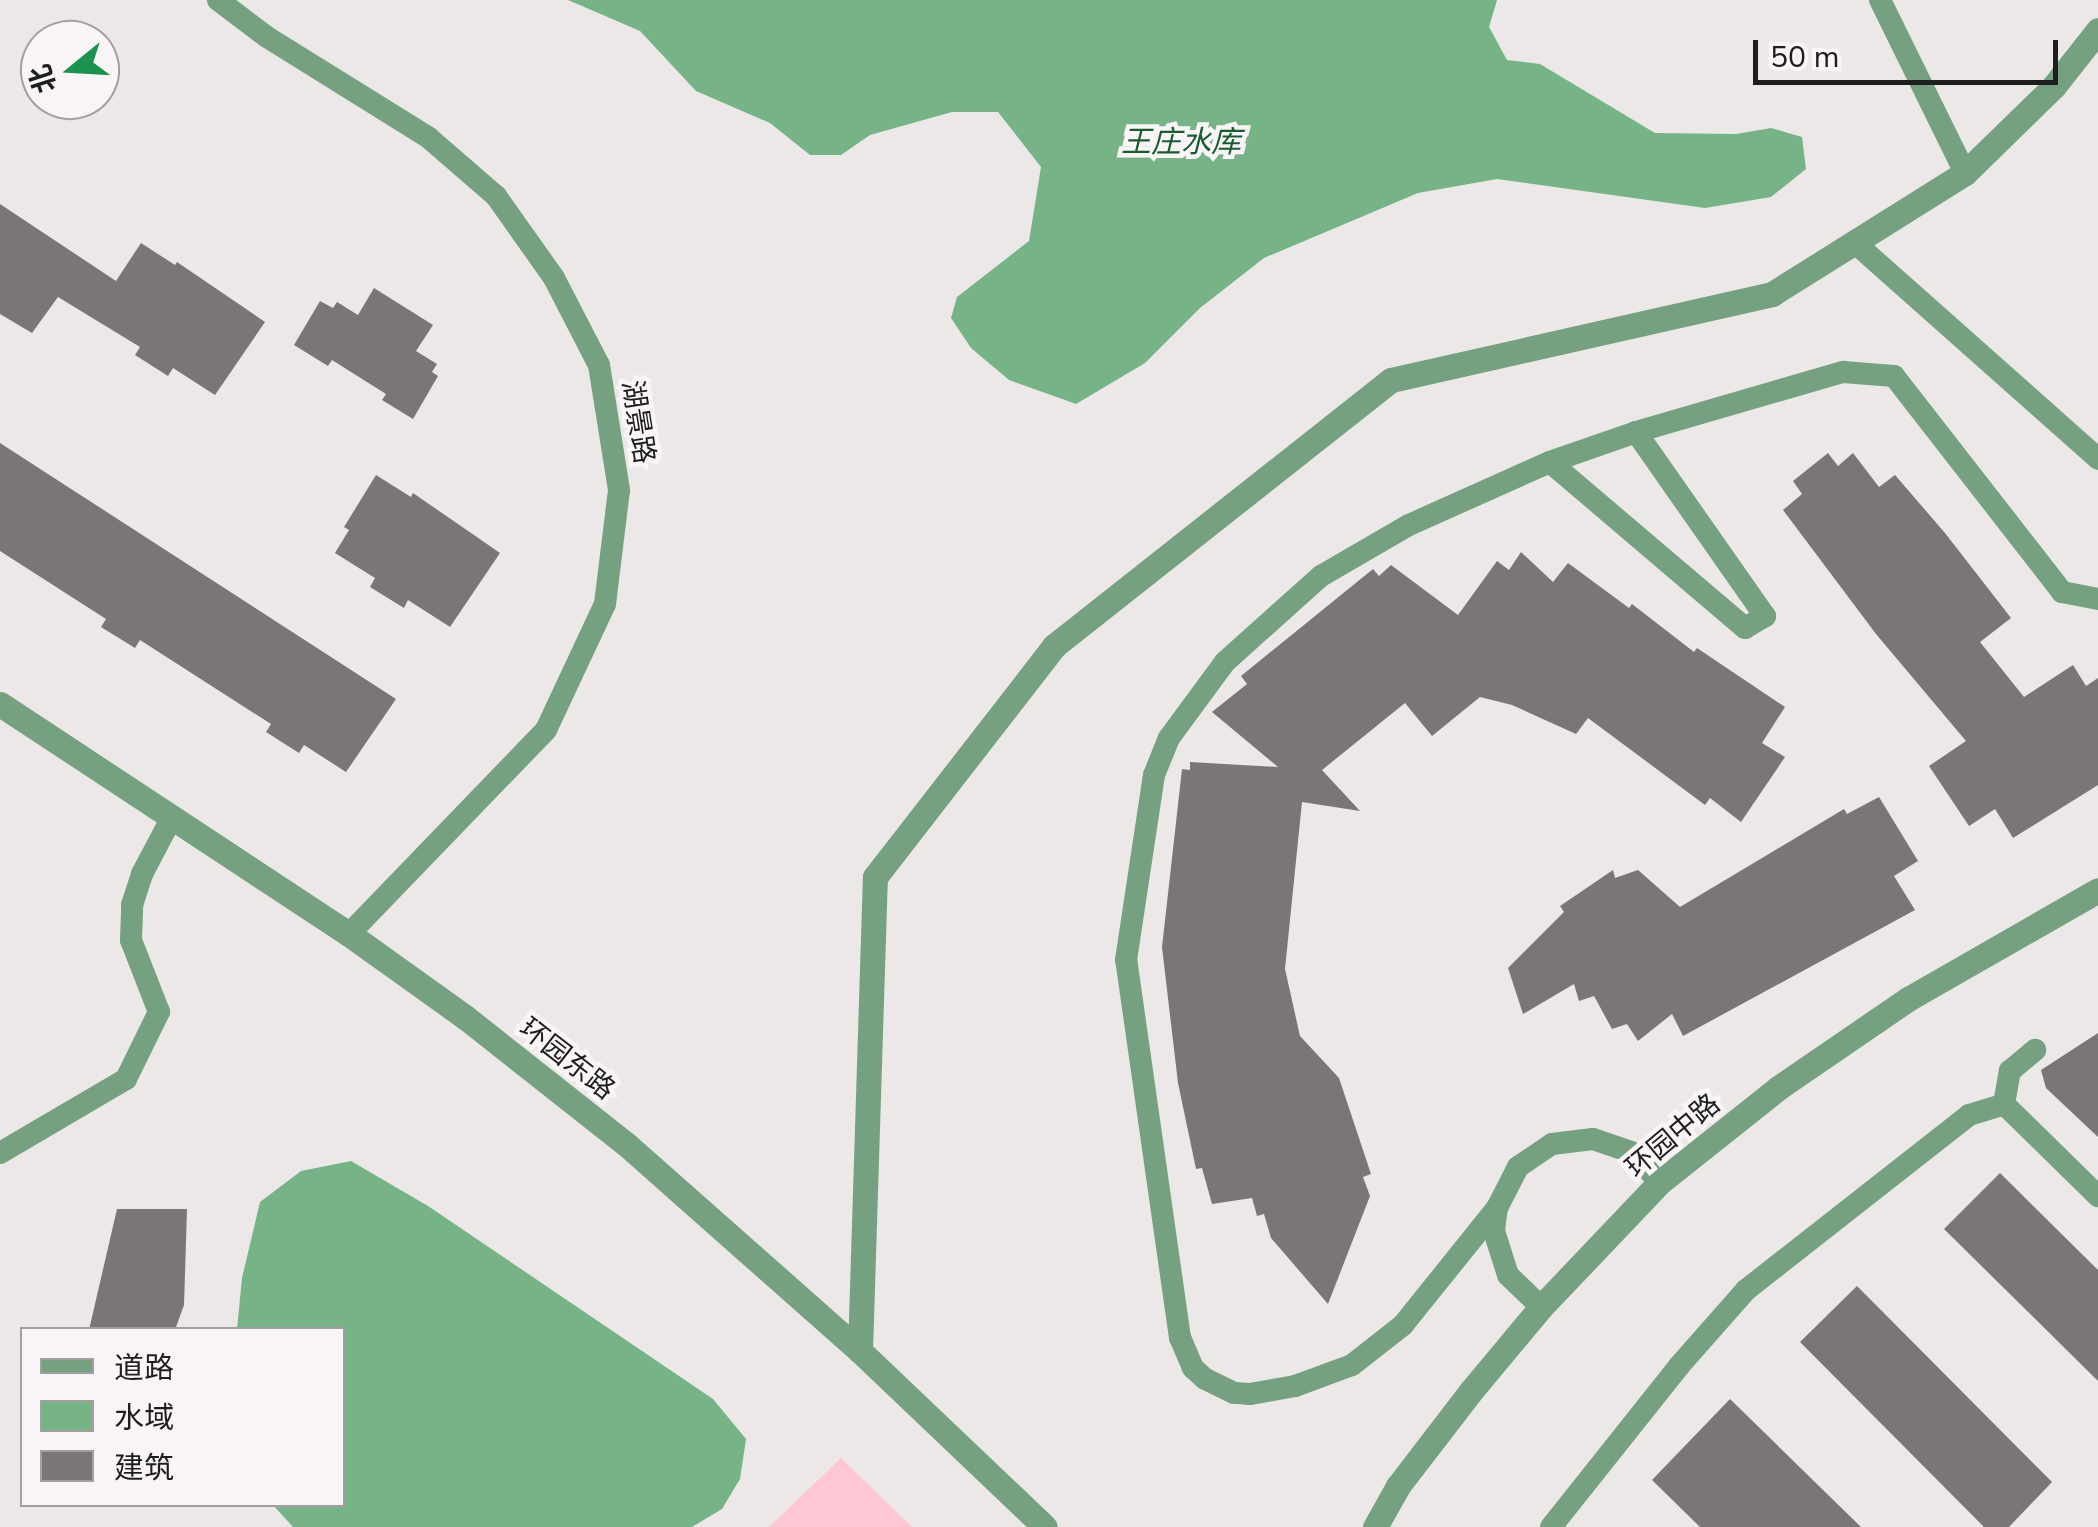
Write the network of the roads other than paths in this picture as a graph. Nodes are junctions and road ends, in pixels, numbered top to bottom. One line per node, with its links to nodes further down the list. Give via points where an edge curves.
1 (218, 0): 13 (lane, 湖景路, via 429,138 496,196 554,278 599,366 619,490 605,604 546,730)
2 (1880, 0): 4 (lane)
3 (2098, 30): 4 (street, via 2054,86)
4 (1965, 172): 5 (street)
5 (1854, 242): 7 (lane); 21 (street, via 1772,294 1391,380 1054,646 876,876)
6 (1636, 432): 8 (lane); 8 (lane, via 1764,616 1745,628); 9 (lane, via 1843,372 1894,376 2062,592)
7 (2098, 459)
8 (1550, 462): 19 (lane, via 1409,525 1322,576 1225,662 1170,738 1154,775 1126,960 1180,1338 1205,1380 1250,1394 1352,1365 1403,1325)
9 (2098, 599)
10 (0, 704): 11 (street, 环园东路)
11 (172, 817): 13 (street, 环园东路); 16 (lane, via 132,904 131,940 159,1012 126,1080)
12 (2098, 890): 17 (street, 环园中路, via 1908,999 1778,1088)
13 (349, 934): 21 (street, 环园东路, via 626,1144)
14 (2034, 1050): 15 (lane, via 2010,1071)
15 (2004, 1104): 18 (lane); 24 (lane, via 1969,1116 1746,1290)
16 (0, 1153)
17 (1660, 1182): 19 (lane, via 1648,1165 1612,1143 1572,1139 1518,1167); 20 (street, 环园中路)
18 (2098, 1196)
19 (1496, 1208): 20 (lane, via 1498,1254 1522,1293)
20 (1541, 1307): 23 (street, 环园中路, via 1422,1454)
21 (860, 1351): 22 (street, 环园东路)
22 (1045, 1527)
23 (1374, 1527)
24 (1551, 1527)

